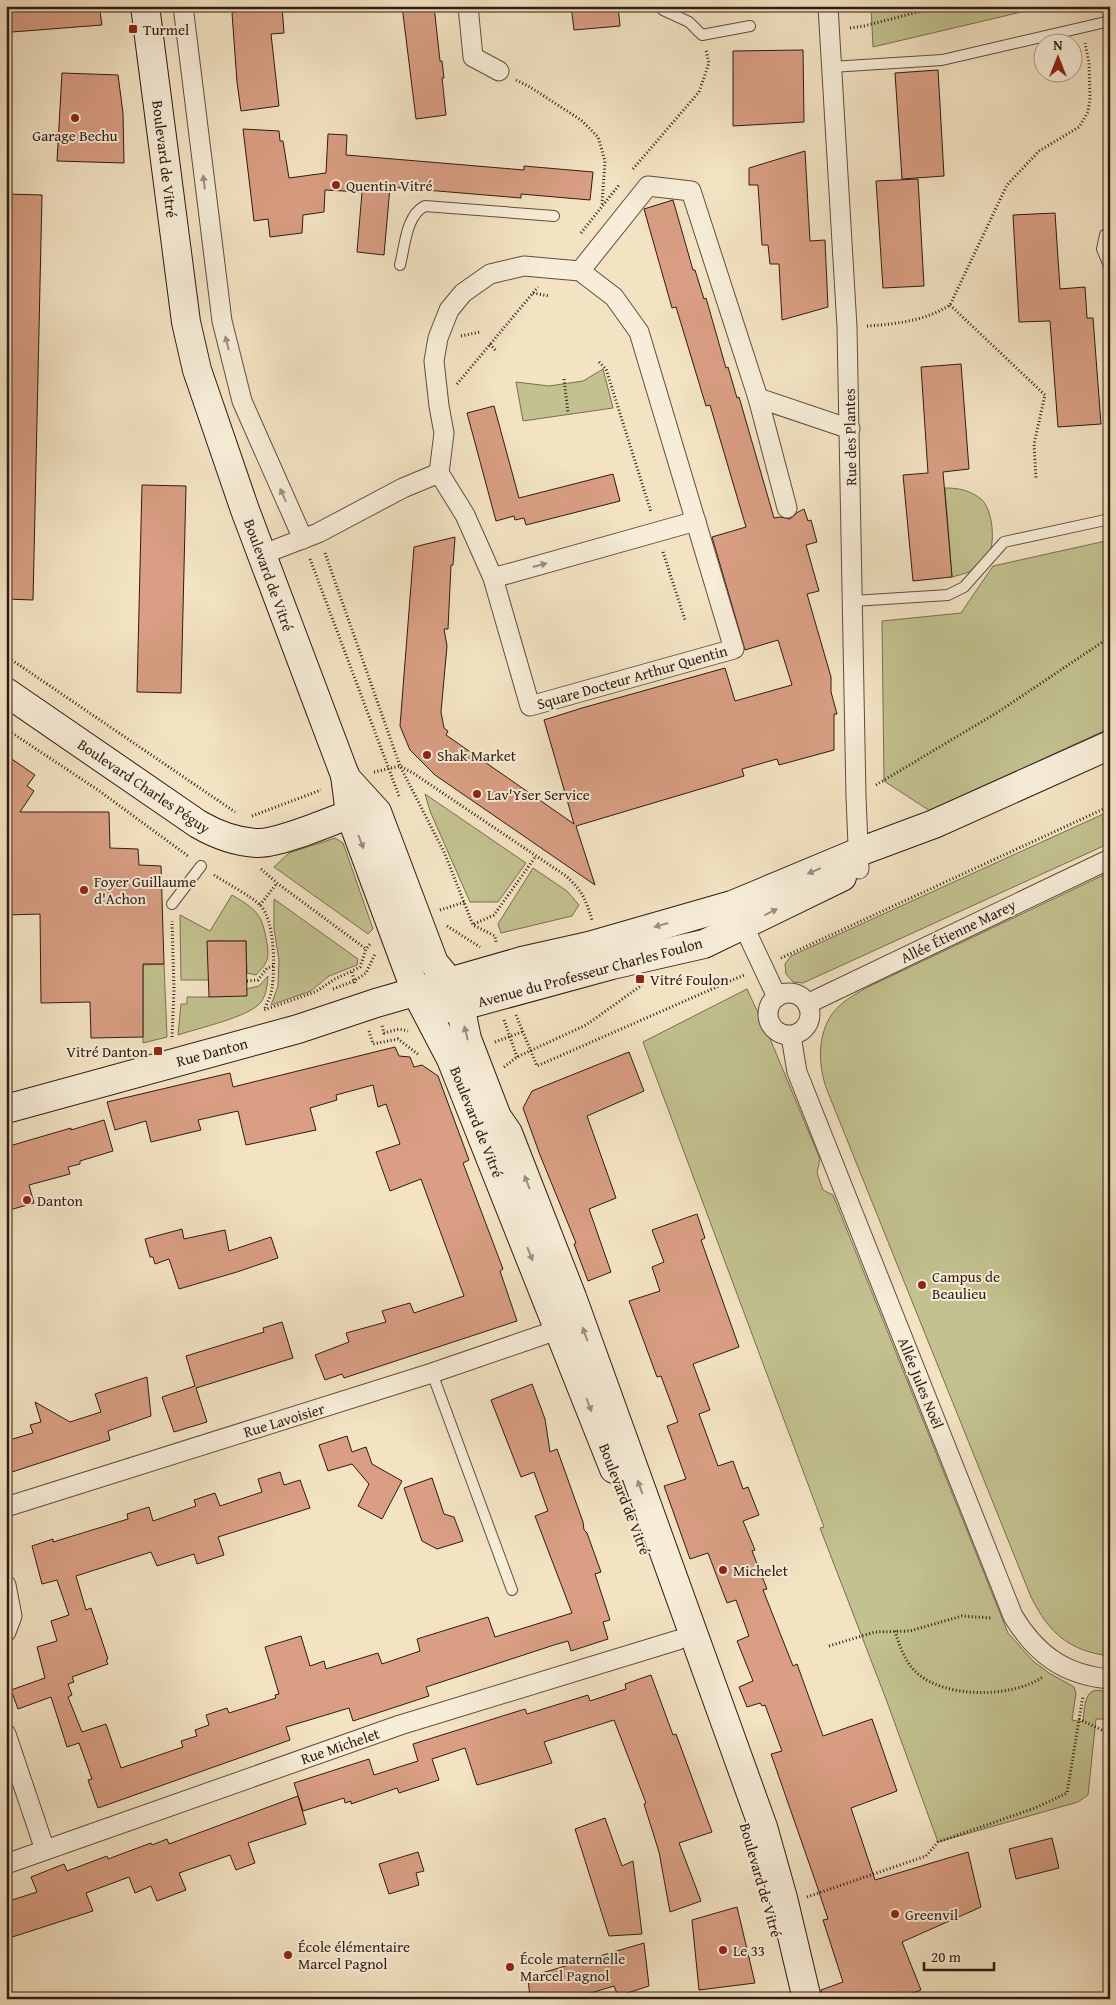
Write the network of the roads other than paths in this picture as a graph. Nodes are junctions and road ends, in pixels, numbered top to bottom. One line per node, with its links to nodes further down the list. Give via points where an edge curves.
1 (146, 6): 22 (main road, Boulevard de Vitré, via 184,311 197,370)
2 (183, 6): 21 (street, one-way to 2, via 242,401 222,321)
3 (468, 6): 9 (street, via 473,57)
4 (659, 6): 7 (lane, via 689,22 702,35)
5 (828, 6): 8 (street, Rue des Plantes)
6 (1110, 21): 8 (lane, via 942,60)
7 (750, 26)
8 (831, 67): 16 (street, Rue des Plantes)
9 (499, 71)
10 (554, 216): 12 (lane, via 425,206 411,220)
11 (1110, 234): 13 (lane, via 1105,236 1102,249)
12 (400, 265)
13 (1110, 268)
14 (580, 271): 15 (street, via 648,186 691,192); 17 (street, via 524,266 490,274 463,293 449,310 434,360 444,433); 20 (street, Square Docteur Arthur Quentin, via 614,297 639,332)
15 (758, 398): 16 (street); 18 (street)
16 (850, 429): 24 (street, Rue des Plantes)
17 (439, 473): 21 (street); 23 (street, Square Docteur Arthur Quentin, via 465,515)
18 (787, 508)
19 (1110, 519): 24 (lane, via 1004,542 964,587 948,595)
20 (696, 522): 23 (street, one-way to 20); 23 (street, Square Docteur Arthur Quentin, via 734,649 530,706)
21 (311, 536): 22 (street)
22 (261, 555): 27 (main road, Boulevard de Vitré)
23 (493, 578)
24 (853, 601): 30 (street, Rue des Plantes)
25 (6, 692): 28 (main road, Boulevard Charles Péguy, via 198,824 230,839 259,843 273,841)
26 (1110, 744): 30 (main road, Avenue du Professeur Charles Foulon, via 934,824 906,846)
27 (346, 778): 28 (main road, Boulevard de Vitré); 34 (main road, Boulevard de Vitré, via 377,812)
28 (350, 814): 34 (main road, Boulevard de Vitré, one-way to 34)
29 (1110, 859): 38 (street, Allée Étienne Marey)
30 (859, 860): 33 (main road, Avenue du Professeur Charles Foulon)
31 (200, 866): 32 (lane)
32 (172, 904)
33 (738, 915): 35 (main road, Avenue du Professeur Charles Foulon, one-way to 35, via 591,934 522,961); 35 (main road, Avenue du Professeur Charles Foulon, via 704,944); 36 (street)
34 (421, 930): 35 (main road, Boulevard de Vitré, via 434,962); 37 (main road, Boulevard de Vitré)
35 (454, 995): 37 (main road); 53 (main road, Boulevard de Vitré, one-way to 35, via 784,1898 748,1782 572,1297 508,1133 497,1116)
36 (776, 997): 38 (street, via 796,995); 39 (street, via 768,1008 769,1022 778,1032)
37 (421, 1002): 40 (main road, Rue Danton, via 376,1003 289,1031); 41 (main road, Boulevard de Vitré, one-way to 41, via 451,1059)
38 (807, 1004): 39 (street, via 810,1010 808,1024 804,1030)
39 (791, 1036): 48 (street, Allée Jules Noël, via 798,1072 1011,1612 1030,1642 1059,1664 1087,1675)
40 (6, 1110)
41 (560, 1329): 42 (street, Rue Lavoisier); 47 (main road, Boulevard de Vitré, one-way to 47)
42 (432, 1373): 43 (street, Rue Lavoisier); 45 (lane)
43 (6, 1506)
44 (6, 1586): 46 (street, via 12,1616)
45 (512, 1590)
46 (6, 1632)
47 (678, 1640): 50 (street, Rue Michelet, via 400,1725); 52 (main road, Boulevard de Vitré, via 748,1830)
48 (1110, 1679)
49 (6, 1734): 50 (street)
50 (46, 1850): 51 (street, Rue Michelet)
51 (6, 1864)
52 (791, 1999)
53 (807, 1999)

